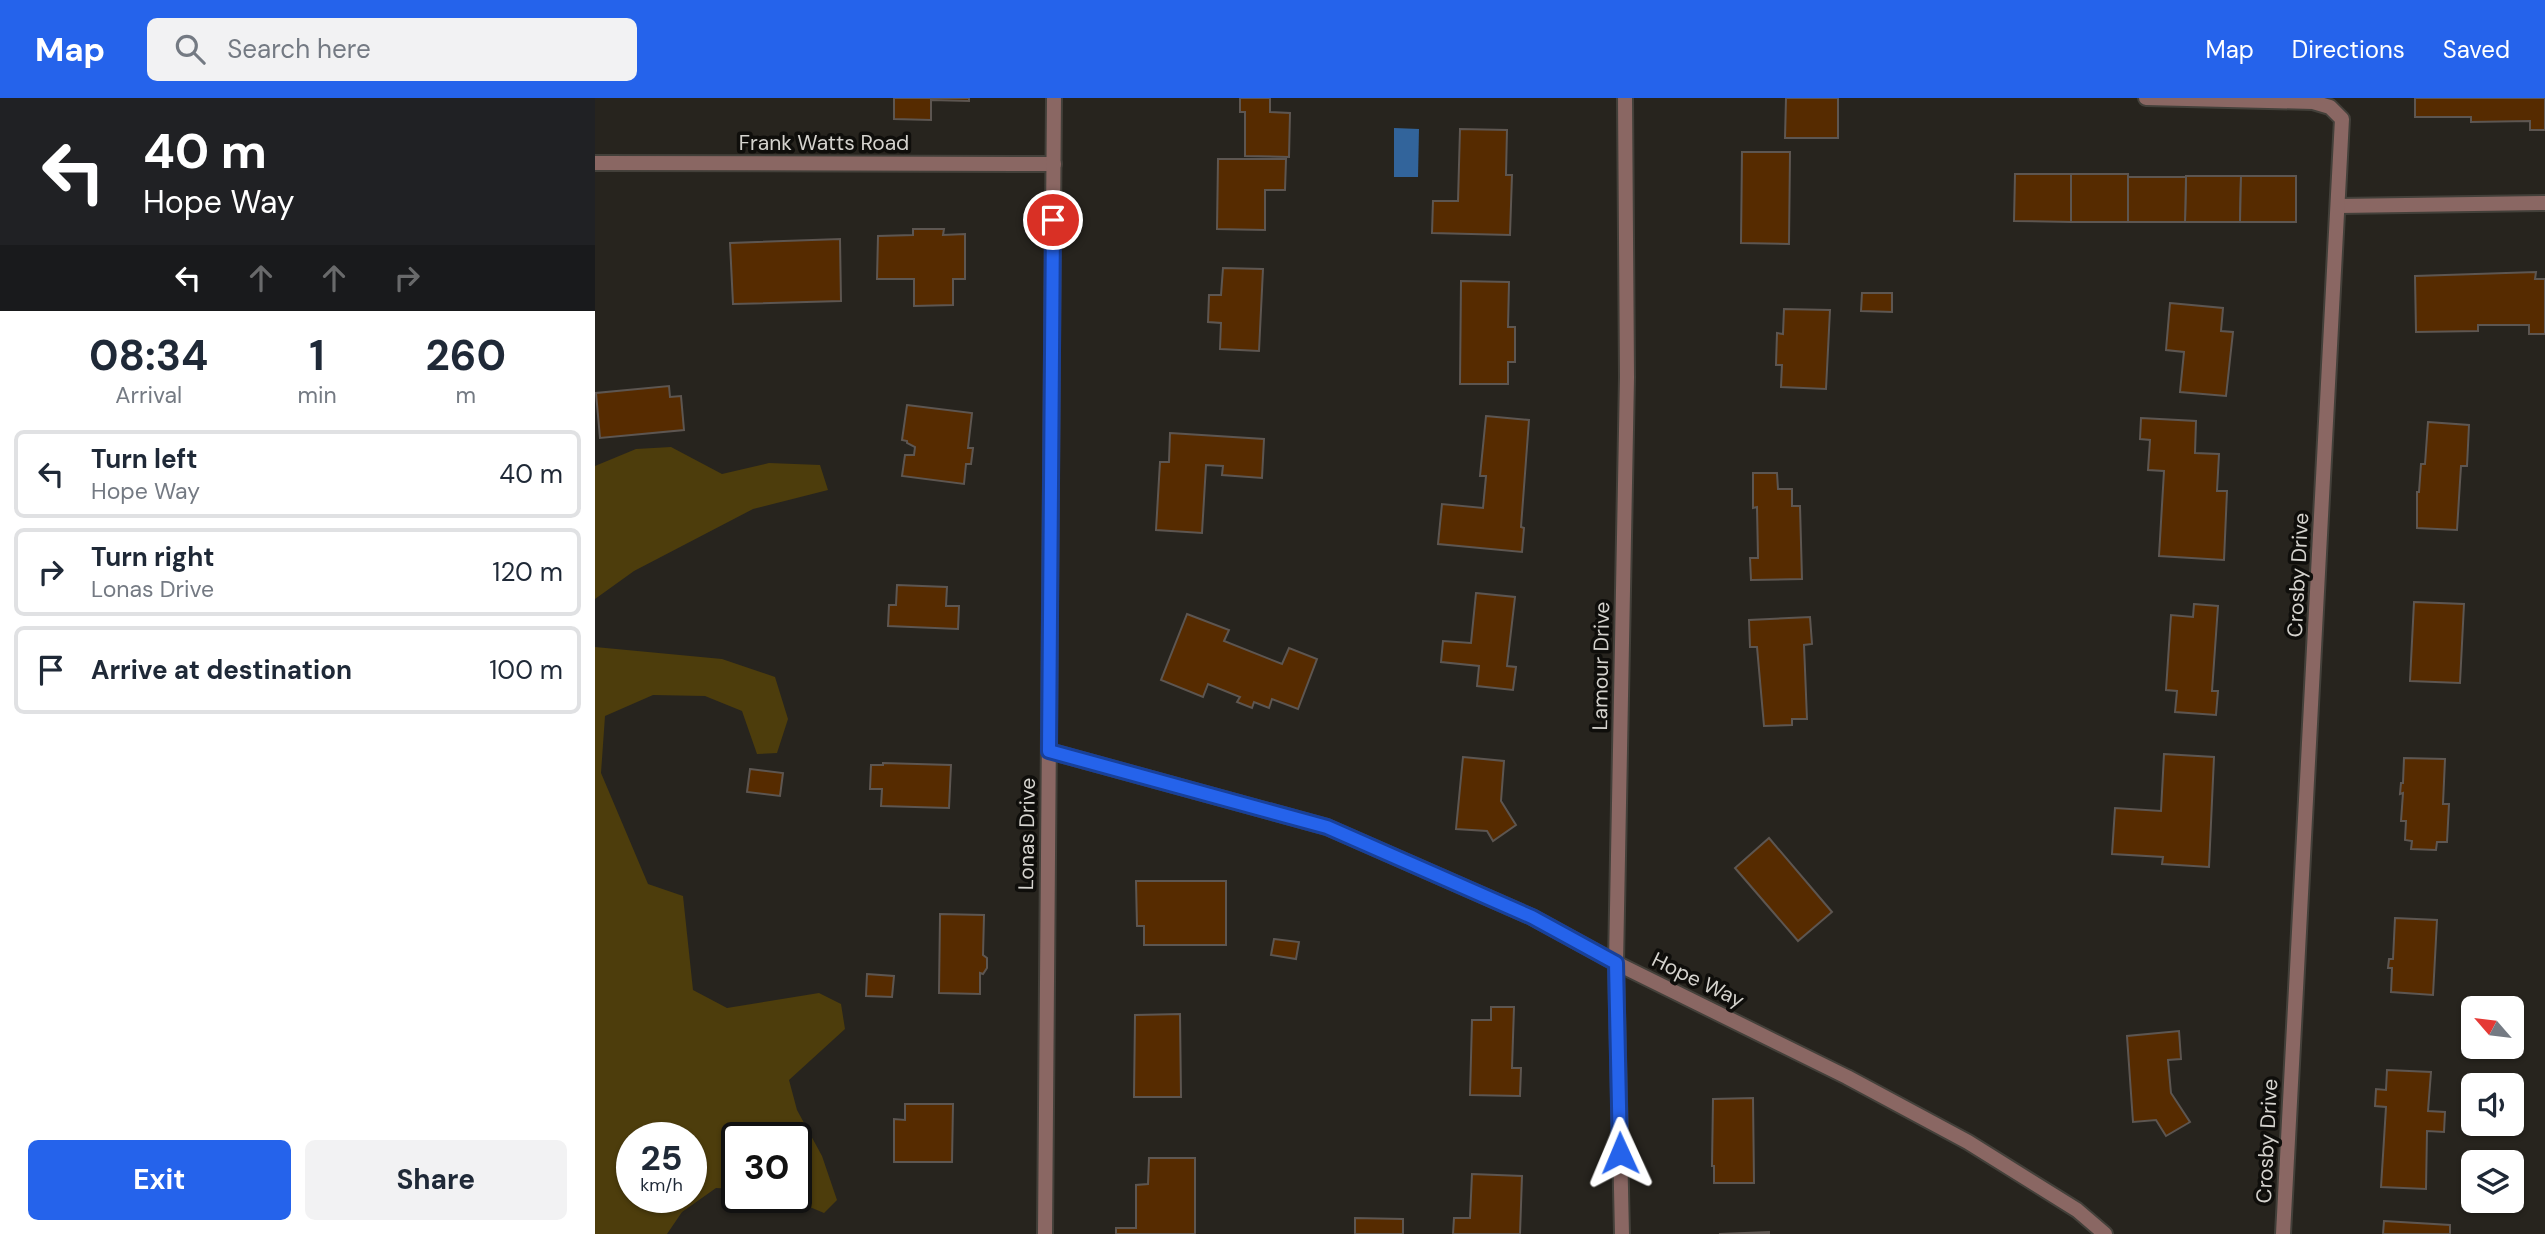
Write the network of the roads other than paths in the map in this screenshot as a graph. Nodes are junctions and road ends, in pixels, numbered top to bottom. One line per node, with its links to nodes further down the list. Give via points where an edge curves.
1 (1054, 98): 5 (street, Lonas Drive)
2 (1625, 98): 9 (street, Lamour Drive, via 1627,377)
3 (2146, 98): 7 (street, Crosby Drive, via 2313,102 2330,107 2342,119)
4 (595, 163): 5 (street, Frank Watts Road)
5 (1054, 164): 8 (street, Lonas Drive)
6 (2545, 203): 7 (street)
7 (2339, 206): 13 (street, Crosby Drive)
8 (1049, 751): 9 (street, Hope Way, via 1327,827 1532,917); 10 (street, Lonas Drive)
9 (1616, 963): 11 (street, Lamour Drive); 12 (street, Hope Way, via 1969,1142 2077,1210)
10 (1045, 1234)
11 (1622, 1234)
12 (2105, 1234)
13 (2283, 1234)

